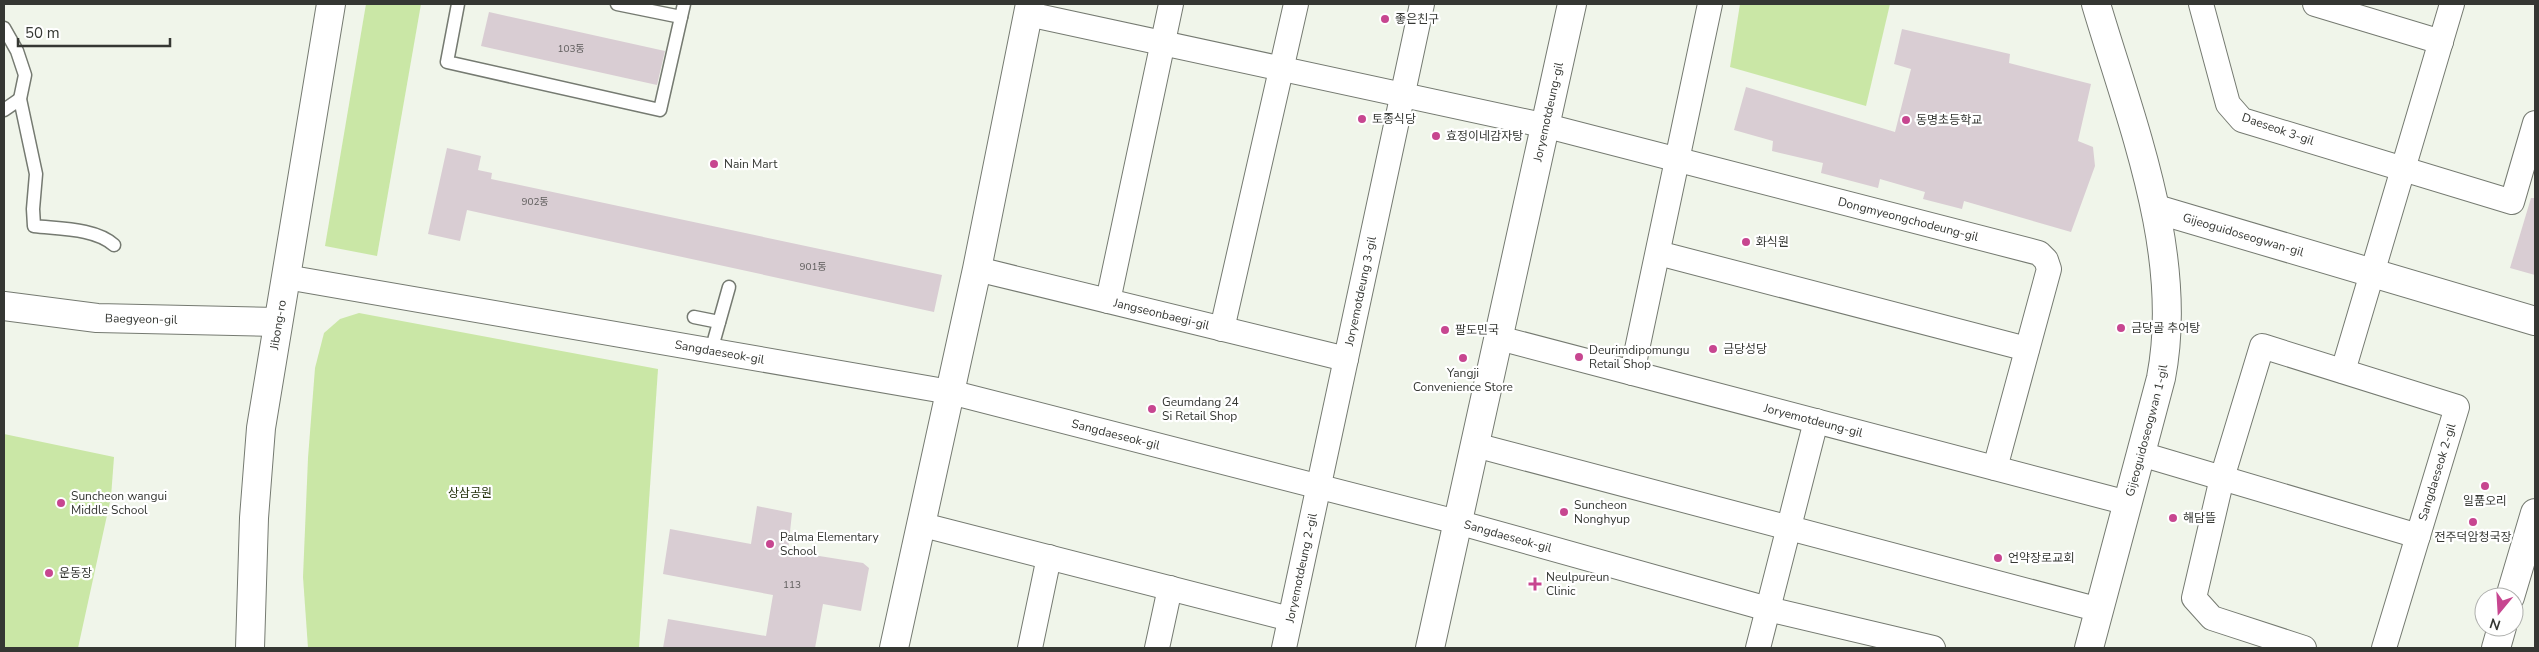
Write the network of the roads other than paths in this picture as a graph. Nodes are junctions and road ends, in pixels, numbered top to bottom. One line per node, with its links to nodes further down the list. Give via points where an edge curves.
1 (331, 4): 32 (street, Jibong-ro)
2 (458, 4): 15 (lane, via 447,62 660,110)
3 (617, 4): 15 (lane)
4 (684, 4): 15 (lane)
5 (1171, 4): 18 (street)
6 (1296, 4): 19 (street)
7 (1422, 4): 20 (street, Joryemotdeung 3-gil)
8 (1572, 4): 24 (street, Joryemotdeung-gil)
9 (1710, 4): 25 (street)
10 (2096, 4): 27 (street)
11 (2201, 4): 26 (street, Daeseok 3-gil, via 2228,104 2242,120)
12 (2315, 4): 17 (street)
13 (2452, 4): 17 (street)
14 (1029, 9): 18 (street); 30 (street)
15 (681, 17)
16 (4, 28): 21 (lane, via 24,67)
17 (2441, 42): 26 (street)
18 (1163, 43): 19 (street); 34 (street)
19 (1281, 68): 20 (street); 40 (street)
20 (1402, 95): 24 (street); 44 (street, Joryemotdeung 3-gil)
21 (20, 99): 22 (lane); 28 (lane, via 36,174 34,226 88,233)
22 (4, 110)
23 (2535, 123): 26 (street, Daeseok 3-gil, via 2512,202)
24 (1547, 126): 25 (street, Dongmyeongchodeung-gil); 41 (street, Joryemotdeung-gil)
25 (1678, 160): 29 (street); 42 (street, Dongmyeongchodeung-gil, via 2038,253 2046,260 2049,269)
26 (2403, 169): 31 (street)
27 (2156, 209): 31 (street, Gijeoguidoseogwan-gil); 50 (street, Gijeoguidoseogwan 1-gil, via 2168,296 2167,332 2161,378)
28 (114, 244)
29 (1658, 254): 42 (street); 46 (street)
30 (977, 269): 34 (street, Jangseonbaegi-gil); 47 (street)
31 (2373, 273): 37 (street, Gijeoguidoseogwan-gil); 45 (street)
32 (286, 277): 38 (street, Jibong-ro); 43 (street, Sangdaeseok-gil)
33 (729, 287): 39 (lane)
34 (1108, 301): 40 (street, Jangseonbaegi-gil)
35 (4, 306): 38 (street, Baegyeon-gil, via 97,318)
36 (694, 317): 39 (lane)
37 (2535, 321)
38 (278, 322): 67 (street, Jibong-ro, via 261,428 253,527)
39 (719, 322): 43 (lane)
40 (1222, 329): 44 (street, Jangseonbaegi-gil)
41 (1499, 338): 46 (street, Joryemotdeung-gil); 49 (street, Joryemotdeung-gil)
42 (2027, 349): 51 (street, Dongmyeongchodeung-gil)
43 (711, 351): 47 (street, Sangdaeseok-gil)
44 (1346, 359): 53 (street, Joryemotdeung 3-gil)
45 (2343, 371): 52 (street, Sangdaeseok 2-gil, via 2262,346); 59 (street, Sangdaeseok 2-gil, via 2457,407)
46 (1632, 373): 48 (street, Joryemotdeung-gil)
47 (950, 392): 53 (street, Sangdaeseok-gil); 57 (street)
48 (1816, 421): 51 (street, Joryemotdeung-gil); 58 (street)
49 (1475, 445): 56 (street, Joryemotdeung-gil); 58 (street)
50 (2141, 454): 52 (street); 54 (street, Gijeoguidoseogwan 1-gil)
51 (1995, 468): 54 (street, Joryemotdeung-gil)
52 (2222, 478): 59 (street, Sangdaeseok 2-gil); 66 (street, Sangdaeseok 2-gil, via 2194,598 2212,618)
53 (1318, 486): 56 (street, Sangdaeseok-gil); 65 (street, Joryemotdeung 2-gil)
54 (2128, 503): 64 (street, Gijeoguidoseogwan 1-gil)
55 (2535, 513): 61 (street)
56 (1456, 522): 63 (street, Sangdaeseok-gil); 72 (street, Joryemotdeung-gil)
57 (922, 524): 60 (street); 68 (street)
58 (1789, 528): 63 (street); 64 (street)
59 (2418, 536): 77 (street, Sangdaeseok 2-gil)
60 (1049, 557): 62 (street); 69 (street)
61 (2513, 587)
62 (1170, 588): 65 (street); 70 (street)
63 (1768, 609): 73 (street); 74 (street, Sangdaeseok-gil)
64 (2100, 610): 75 (street, Gijeoguidoseogwan 1-gil)
65 (1290, 619): 71 (street, Joryemotdeung 2-gil)
66 (2254, 641): 76 (street, Sangdaeseok 2-gil)
67 (250, 648)
68 (894, 648)
69 (1030, 648)
70 (1157, 648)
71 (1284, 648)
72 (1430, 648)
73 (1758, 648)
74 (1933, 648)
75 (2090, 648)
76 (2304, 648)
77 (2384, 648)

